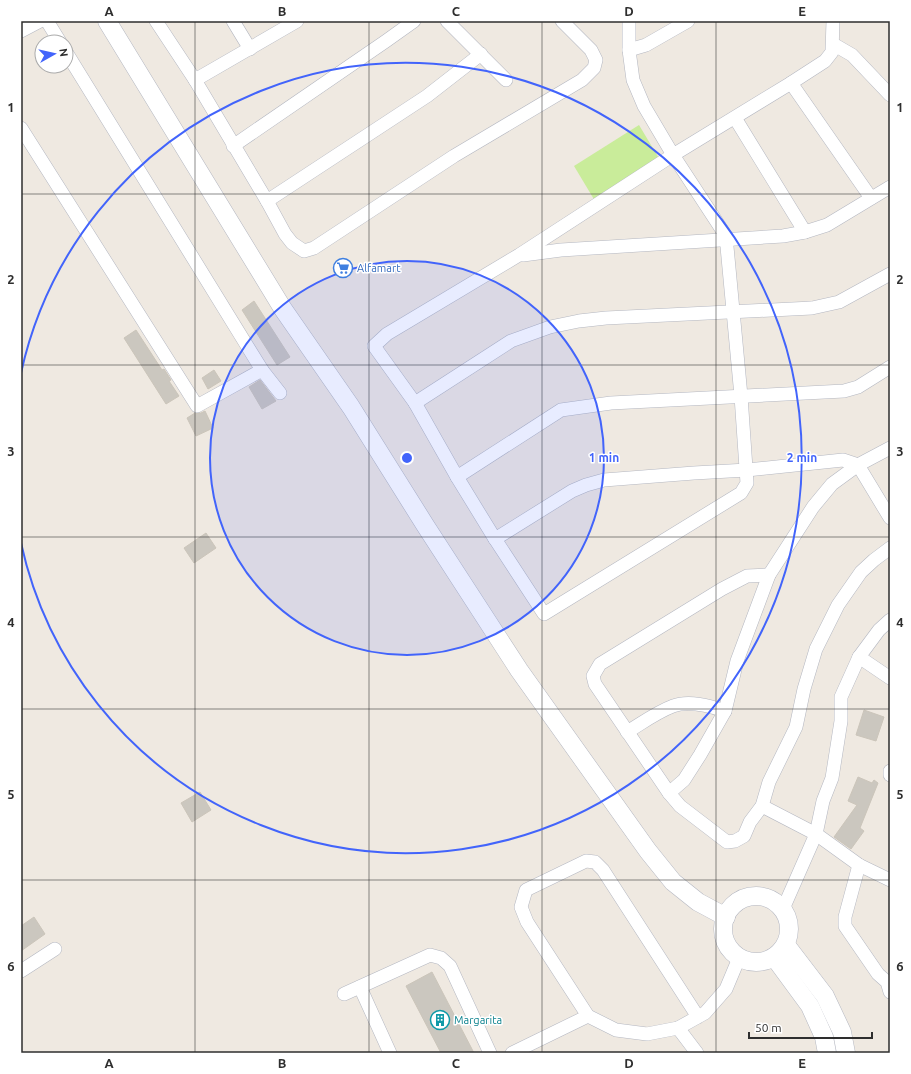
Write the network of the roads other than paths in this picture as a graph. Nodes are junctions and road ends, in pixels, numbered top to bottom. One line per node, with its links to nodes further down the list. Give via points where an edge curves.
1 (40, 21): 13 (street)
2 (47, 21): 14 (street)
3 (107, 21): 63 (street, via 283,309 352,407 519,670 673,882 698,902)
4 (156, 21): 20 (street)
5 (233, 21): 16 (street)
6 (297, 21): 16 (street)
7 (414, 21): 26 (street)
8 (447, 21): 18 (street)
9 (562, 21): 31 (street, via 591,50 596,60 594,68 582,80 454,156 314,248 304,250 292,243)
10 (629, 21): 17 (street)
11 (688, 21): 17 (street, via 646,45)
12 (833, 21): 15 (street)
13 (21, 31)
14 (55, 34)
15 (833, 44): 22 (street, via 832,52 825,60); 23 (street, via 852,54)
16 (250, 49): 20 (street)
17 (629, 50): 28 (street, via 633,80 644,106)
18 (481, 54): 21 (street); 31 (street, via 427,96)
19 (74, 65): 38 (street)
20 (195, 80): 26 (street)
21 (506, 80)
22 (791, 83): 24 (street); 30 (street)
23 (890, 95)
24 (734, 118): 28 (street); 32 (street)
25 (21, 128): 27 (street)
26 (233, 146): 31 (street)
27 (26, 148): 38 (street, via 197,406)
28 (673, 155): 33 (street, via 724,232); 34 (street)
29 (890, 186): 30 (street)
30 (871, 198): 32 (street, via 827,225)
31 (267, 201)
32 (805, 232): 33 (street)
33 (727, 241): 34 (street, via 561,250); 36 (street)
34 (519, 255): 41 (street, via 387,334 374,346)
35 (890, 274): 36 (street, via 829,305)
36 (733, 312): 40 (street); 41 (street, via 579,320 550,327 511,341)
37 (890, 367): 40 (street, via 858,387 844,391)
38 (262, 370): 39 (street)
39 (280, 393)
40 (741, 396): 44 (street); 45 (street, via 611,403 560,410)
41 (415, 403): 45 (street)
42 (890, 448): 43 (street)
43 (858, 465): 44 (street, via 843,460); 46 (street); 49 (street, via 832,484 813,507)
44 (747, 470): 47 (street, via 604,480 572,491); 47 (street, via 747,483 741,493 544,614)
45 (457, 477): 47 (street)
46 (890, 518)
47 (495, 539)
48 (890, 548): 58 (street, via 861,572 828,624 809,671 796,727 769,782)
49 (769, 576): 53 (street, via 737,661); 54 (street, via 747,576 722,588 600,664 593,676 595,684)
50 (890, 620): 51 (street)
51 (858, 657): 52 (street); 59 (street, via 841,697 832,778 823,801)
52 (890, 678)
53 (725, 711): 54 (street, via 694,704 674,706); 57 (street, via 684,780)
54 (627, 732): 57 (street)
55 (890, 771): 56 (street)
56 (890, 775)
57 (669, 793): 58 (street, via 680,806 727,842 744,836 750,822)
58 (762, 806): 59 (street)
59 (816, 834): 60 (street); 62 (street)
60 (860, 865): 61 (street); 68 (street, via 845,917 845,926 878,974)
61 (890, 880)
62 (783, 910): 63 (street, via 768,898 751,896 736,903); 65 (street, via 788,918 789,936)
63 (726, 917): 66 (street, via 724,935 732,952)
64 (55, 949): 67 (street)
65 (780, 951): 66 (street, via 766,961 757,963); 78 (street, via 810,1006 824,1038); 79 (street, via 825,996 842,1032)
66 (739, 958): 72 (street, via 726,989 705,1013)
67 (21, 971)
68 (889, 985)
69 (360, 987): 70 (street); 74 (street); 75 (street, via 430,955 441,958 450,966)
70 (344, 994)
71 (588, 1016): 72 (street, via 527,922 521,907 526,890 586,861 595,862 603,870); 73 (street, via 616,1030 647,1034); 76 (street)
72 (698, 1017): 73 (street)
73 (678, 1028): 77 (street)
74 (390, 1053)
75 (490, 1053)
76 (512, 1053)
77 (697, 1053)
78 (827, 1053)
79 (846, 1053)

